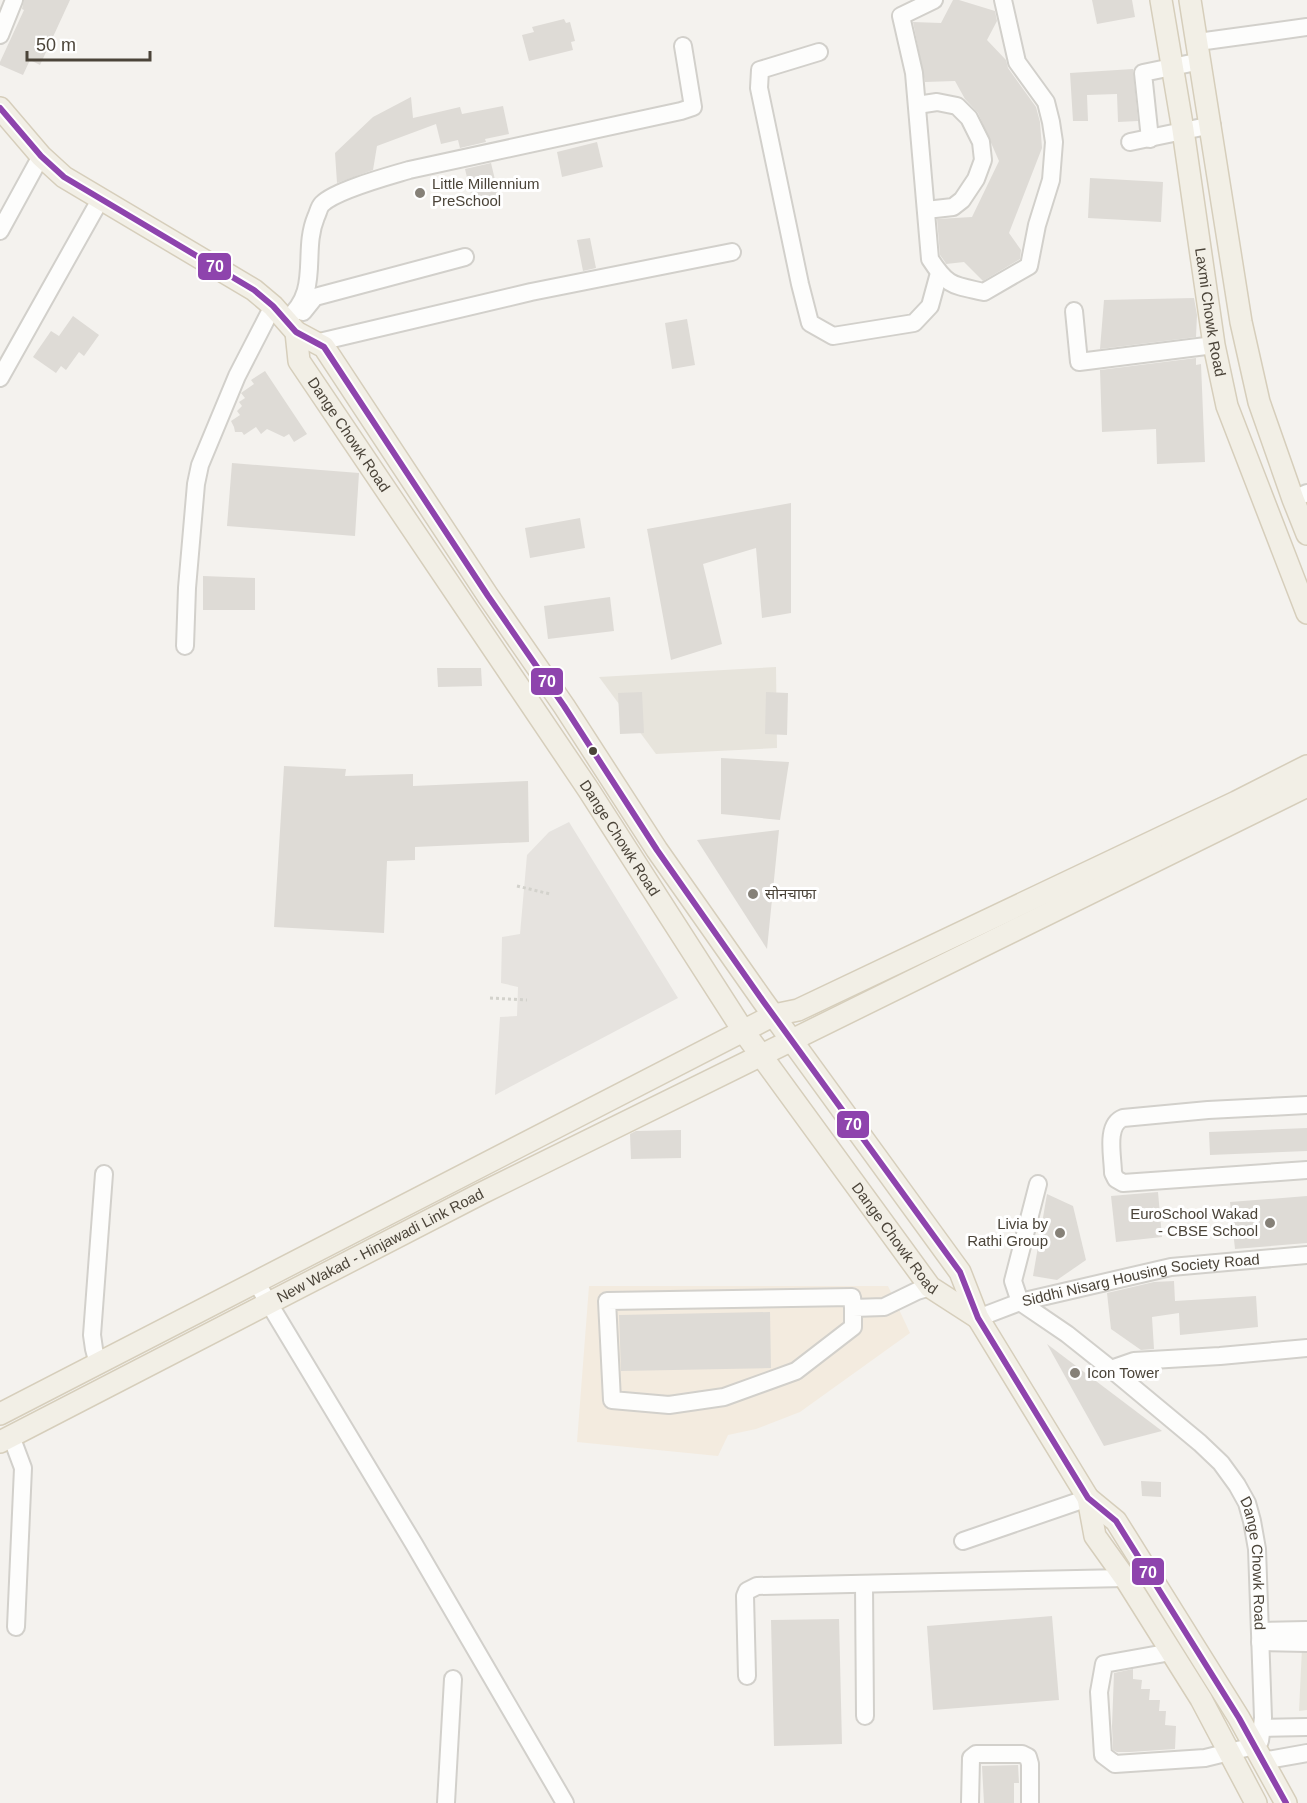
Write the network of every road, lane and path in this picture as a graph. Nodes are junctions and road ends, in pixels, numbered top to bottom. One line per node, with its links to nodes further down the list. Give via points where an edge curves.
1 (14, 0): 7 (street)
2 (934, 0): 12 (street, via 901,16)
3 (1003, 0): 24 (street, via 1017,62 1046,102 1054,142 1051,180 1029,266 984,291 951,285)
4 (1161, 0): 11 (main road, Laxmi Chowk Road)
5 (1190, 0): 9 (main road, Laxmi Chowk Road)
6 (1307, 27): 9 (street)
7 (0, 35)
8 (683, 46): 26 (street, via 693,107 451,160 370,182 321,205 312,226 306,293 298,311)
9 (1200, 51): 11 (street); 14 (main road, Laxmi Chowk Road)
10 (819, 52): 24 (street, via 760,70 759,88 810,323 833,336 914,323 930,306)
11 (1172, 66): 15 (main road, Laxmi Chowk Road); 16 (street, via 1143,73)
12 (917, 105): 20 (street); 20 (street, via 937,102 957,106 969,118 981,142 983,160 962,201 954,207)
13 (0, 108): 18 (main road, Dange Chowk Road)
14 (1212, 125): 15 (street); 30 (main road, Laxmi Chowk Road, via 1241,322 1259,402)
15 (1183, 130): 16 (street); 28 (main road, Laxmi Chowk Road)
16 (1150, 139): 17 (street)
17 (1130, 142)
18 (41, 156): 19 (main road, Dange Chowk Road, via 64,177); 21 (street)
19 (100, 200): 26 (main road, Dange Chowk Road, via 254,290); 29 (street)
20 (926, 210): 24 (street, via 930,259)
21 (0, 231)
22 (732, 252): 27 (street, via 531,292)
23 (465, 256): 26 (street, via 315,297)
24 (939, 273)
25 (1074, 311): 28 (street, via 1079,362)
26 (286, 322): 27 (main road, Dange Chowk Road); 34 (main road, Dange Chowk Road, via 299,361); 35 (street, via 237,376 200,465)
27 (315, 343): 32 (main road, Dange Chowk Road, via 324,347)
28 (1214, 345): 33 (main road, Laxmi Chowk Road, via 1227,406)
29 (0, 378)
30 (1300, 496): 31 (main road, Laxmi Chowk Road)
31 (1307, 534)
32 (488, 596): 34 (main road); 42 (main road, Dange Chowk Road, via 657,850)
33 (1307, 612)
34 (468, 613): 43 (main road, Dange Chowk Road, via 588,789)
35 (185, 646)
36 (1307, 766): 42 (main road, New Wakad - Hinjawadi Link Road, via 798,1010)
37 (1307, 786): 44 (main road, New Wakad - Hinjawadi Link Road)
38 (517, 886): 39 (path)
39 (550, 894)
40 (490, 998): 41 (path)
41 (527, 1000)
42 (774, 1015): 43 (main road, New Wakad - Hinjawadi Link Road); 44 (main road, Dange Chowk Road)
43 (744, 1032): 45 (main road, Dange Chowk Road); 48 (main road, New Wakad - Hinjawadi Link Road)
44 (792, 1041): 45 (main road, New Wakad - Hinjawadi Link Road); 58 (main road, Dange Chowk Road, via 960,1272)
45 (762, 1055): 51 (main road, New Wakad - Hinjawadi Link Road); 54 (main road, Dange Chowk Road)
46 (1307, 1106): 47 (street, via 1123,1118 1112,1132 1113,1173 1123,1183)
47 (1307, 1170)
48 (471, 1171): 51 (main road); 53 (main road, New Wakad - Hinjawadi Link Road)
49 (104, 1174): 60 (street, via 92,1335)
50 (1038, 1185): 55 (street, via 1013,1281)
51 (482, 1193): 56 (main road, New Wakad - Hinjawadi Link Road)
52 (1307, 1255): 55 (street, Siddhi Nisarg Housing Society Road, via 1171,1266)
53 (256, 1282): 56 (street); 60 (main road, New Wakad - Hinjawadi Link Road)
54 (930, 1287): 57 (street, via 884,1307); 58 (main road, Dange Chowk Road)
55 (1020, 1302): 58 (street, Siddhi Nisarg Housing Society Road); 61 (street, Dange Chowk Road)
56 (268, 1304): 63 (main road, New Wakad - Hinjawadi Link Road); 81 (street)
57 (853, 1308): 57 (street, via 853,1327 796,1371 724,1397 669,1406 612,1400 607,1301 852,1297)
58 (978, 1318): 64 (main road, Dange Chowk Road)
59 (1307, 1348): 61 (street, via 1134,1361)
60 (98, 1364): 62 (main road, New Wakad - Hinjawadi Link Road)
61 (1111, 1369): 70 (street, Dange Chowk Road, via 1200,1443 1238,1485 1247,1503 1257,1549)
62 (0, 1414)
63 (6, 1439): 68 (street, via 23,1468)
64 (1088, 1498): 65 (street); 66 (main road, Dange Chowk Road, via 1095,1536); 77 (main road, Dange Chowk Road, via 1116,1521)
65 (963, 1541)
66 (1125, 1578): 67 (street); 72 (main road, Dange Chowk Road)
67 (864, 1584): 73 (street, via 757,1587 747,1591); 75 (street)
68 (16, 1627)
69 (1307, 1630): 70 (street)
70 (1260, 1636): 71 (street); 77 (street, Dange Chowk Road)
71 (1307, 1643)
72 (1172, 1652): 78 (main road, Dange Chowk Road); 78 (street, via 1104,1664 1099,1692 1103,1755 1115,1764 1205,1758)
73 (747, 1676)
74 (453, 1679): 80 (street)
75 (865, 1716)
76 (1307, 1727): 77 (street)
77 (1259, 1745): 78 (street); 79 (street); 85 (main road, Dange Chowk Road)
78 (1228, 1752): 84 (main road, Dange Chowk Road)
79 (1307, 1753)
80 (446, 1803)
81 (565, 1803)
82 (970, 1803): 83 (street, via 970,1758 976,1754 1022,1754 1030,1764)
83 (1030, 1803)
84 (1256, 1803)
85 (1286, 1803)

